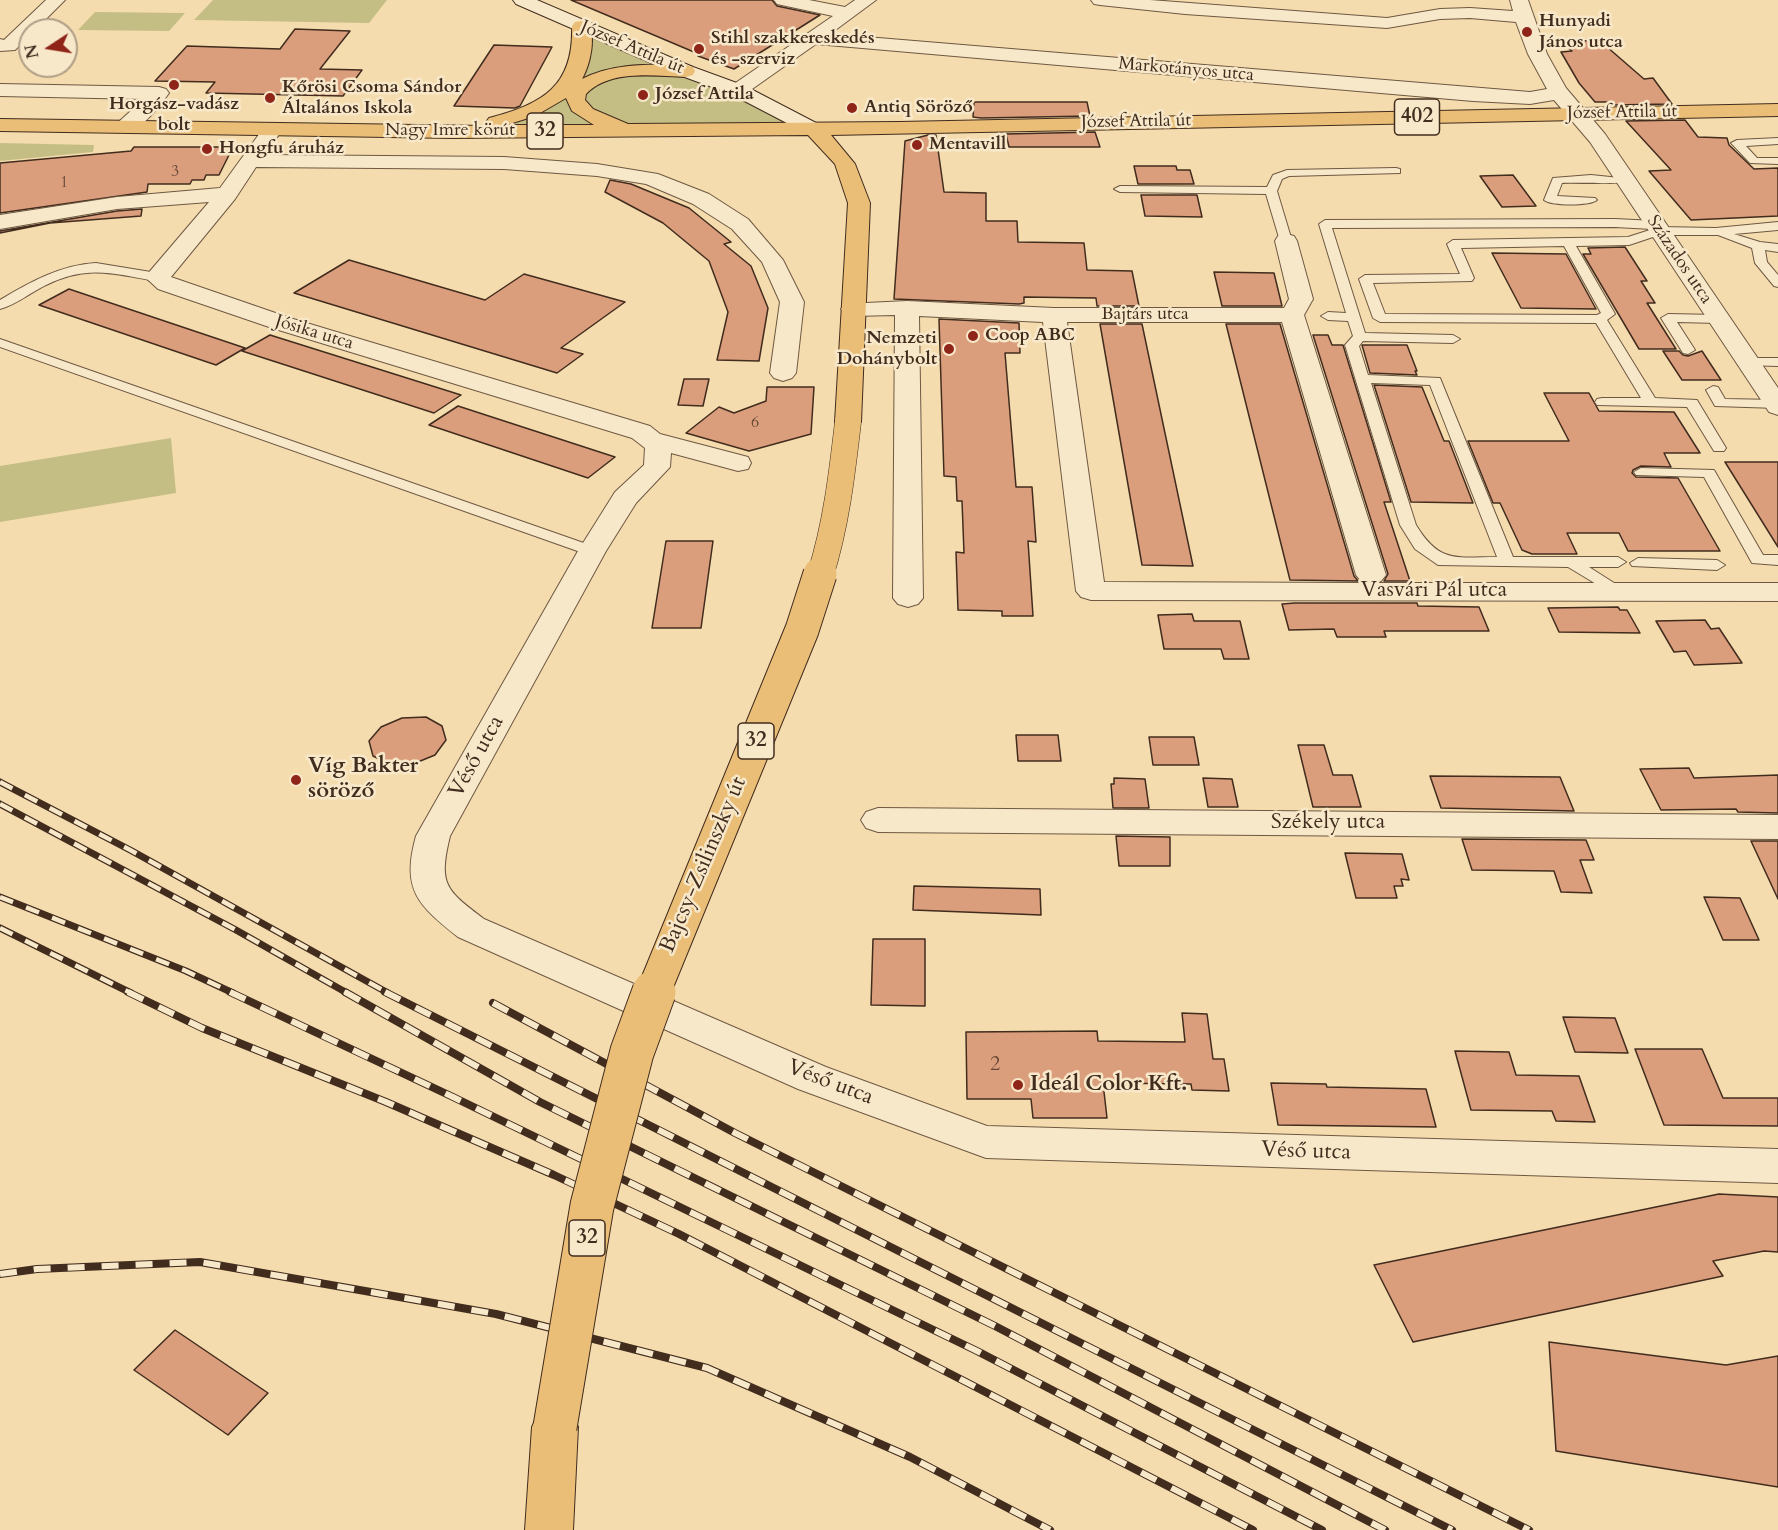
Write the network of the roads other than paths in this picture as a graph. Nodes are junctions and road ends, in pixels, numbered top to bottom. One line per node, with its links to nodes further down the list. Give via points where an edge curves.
1 (56, 0): 8 (street)
2 (522, 0): 11 (street, József Attila út)
3 (783, 0): 7 (street)
4 (867, 0): 7 (street)
5 (1107, 1): 6 (street, via 1387,22)
6 (1521, 8): 18 (street, Százados utca, via 1534,52)
7 (846, 13): 13 (street)
8 (37, 18)
9 (0, 25): 10 (street)
10 (18, 25)
11 (581, 26): 15 (street, József Attila út); 27 (main road, via 582,47 574,76 554,96 527,114)
12 (18, 36): 14 (street, via 8,46)
13 (811, 38): 17 (street); 18 (street, Markotányos utca, via 1473,95 1530,98)
14 (0, 45)
15 (686, 71): 17 (street, József Attila út); 24 (main road, via 615,74 598,78 574,95 578,107 590,116)
16 (0, 90): 22 (street, via 159,93)
17 (738, 90): 25 (street, József Attila út)
18 (1561, 93): 20 (street, Százados utca)
19 (1778, 110): 20 (main road, József Attila út / 402)
20 (1577, 114): 23 (main road, József Attila út / 402); 40 (street, Százados utca, via 1595,133)
21 (0, 125): 22 (main road, Nagy Imre körút / 32)
22 (123, 128): 26 (main road, Nagy Imre körút / 32)
23 (900, 128): 25 (main road, József Attila út / 402); 31 (main road, via 864,140 853,149)
24 (636, 129): 25 (main road, Nagy Imre körút / 32); 27 (main road, Nagy Imre körút / 32)
25 (813, 129): 31 (main road, Bajcsy-Zsilinszky út / 32)
26 (272, 130): 27 (main road, Nagy Imre körút / 32); 29 (street)
27 (453, 132)
28 (1778, 141): 30 (lane, via 1737,142 1754,161)
29 (252, 160): 36 (street); 63 (street, Nagy Imre körút, via 504,163 597,170 651,178 701,198 740,224 772,260 792,302)
30 (1778, 161)
31 (845, 164): 50 (main road, Bajcsy-Zsilinszky út / 32, via 859,203)
32 (1395, 171): 35 (lane, via 1287,173 1277,177)
33 (1620, 181): 37 (lane, via 1557,180 1550,200)
34 (1120, 189): 35 (lane)
35 (1271, 191): 42 (lane)
36 (227, 194): 38 (street, via 117,203); 46 (street)
37 (1592, 200)
38 (0, 222)
39 (1778, 226): 41 (lane)
40 (1657, 228): 41 (lane); 43 (lane, via 1629,241); 54 (lane, via 1615,223 1325,224); 56 (street, Százados utca)
41 (1716, 232): 44 (lane)
42 (1286, 241): 52 (street, via 1301,299)
43 (1568, 242): 55 (lane, via 1608,315); 55 (lane, via 1453,244 1468,278 1365,279 1380,318)
44 (1758, 246): 45 (lane); 47 (lane, via 1761,263)
45 (1778, 248)
46 (157, 277): 48 (lane, via 94,267 35,285); 69 (street, Jósika utca, via 166,284 281,323 641,432)
47 (1778, 283)
48 (0, 305)
49 (907, 308): 50 (street, Bajtárs utca); 51 (street, Bajtárs utca); 85 (street)
50 (853, 309): 89 (main road, Bajcsy-Zsilinszky út / 32, bridge, via 848,422 841,488 828,551 802,630 664,963 632,1052 592,1206 555,1427)
51 (1054, 315): 52 (street, Bajtárs utca); 82 (street, Vasvári Pál utca, via 1090,591)
52 (1292, 315): 81 (street)
53 (1328, 316): 54 (lane)
54 (1354, 317): 57 (lane)
55 (1600, 319): 67 (lane)
56 (1718, 319): 60 (lane, via 1668,318); 61 (street, Százados utca)
57 (1360, 337): 58 (lane); 64 (lane, via 1352,345)
58 (1454, 339)
59 (0, 343): 73 (lane)
60 (1688, 350)
61 (1748, 362): 62 (lane); 68 (street, Százados utca)
62 (1778, 362)
63 (783, 373)
64 (1362, 379): 75 (lane, via 1435,381); 75 (lane, via 1407,525 1421,546 1444,561)
65 (1713, 390): 68 (lane, via 1720,403)
66 (1602, 402): 67 (lane)
67 (1651, 403): 70 (lane, via 1692,403)
68 (1777, 406)
69 (655, 443): 71 (street, Jósika utca); 73 (street, Véső utca, via 657,467 625,498)
70 (1719, 448)
71 (738, 463)
72 (1641, 472): 74 (lane, via 1709,472 1758,560)
73 (592, 551): 88 (street, Véső utca, via 433,836 425,861 425,877 434,897 471,928 812,1078 986,1142)
74 (1778, 560)
75 (1507, 562): 76 (lane)
76 (1571, 562): 77 (lane); 82 (lane)
77 (1618, 562)
78 (1638, 563): 79 (lane)
79 (1666, 564): 80 (lane); 83 (lane)
80 (1717, 565)
81 (1371, 575)
82 (1616, 591): 83 (street, Vasvári Pál utca)
83 (1678, 591): 84 (street, Vasvári Pál utca)
84 (1778, 592)
85 (908, 598)
86 (878, 820): 87 (street, Székely utca)
87 (1778, 827)
88 (1778, 1166)
89 (549, 1530)

